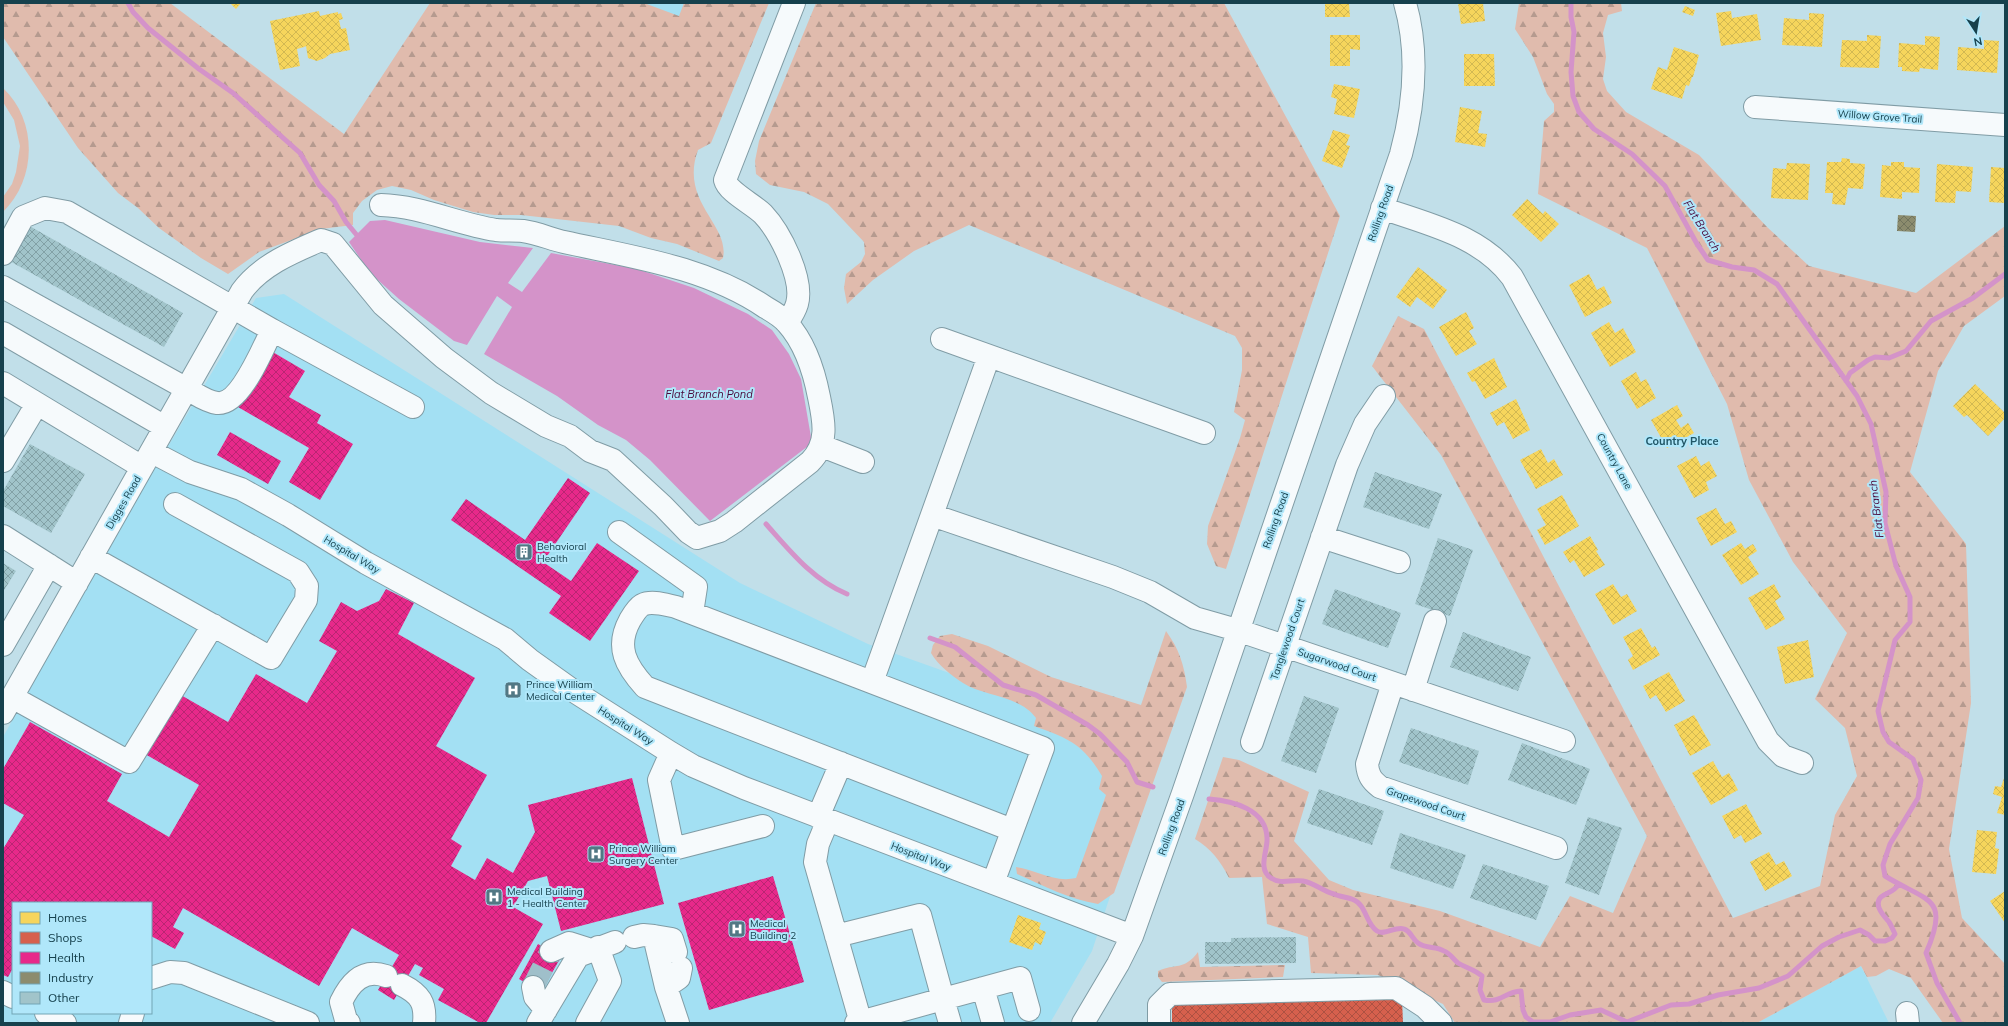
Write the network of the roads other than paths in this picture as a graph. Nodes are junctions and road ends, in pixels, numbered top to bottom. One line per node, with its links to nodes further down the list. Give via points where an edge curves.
1 (794, 3): 10 (street, via 725,180 730,190 763,214 781,239 798,288 797,303)
2 (1406, 3): 6 (street, Rolling Road, via 1412,42 1412,102 1404,141)
3 (1755, 107): 4 (street, Willow Grove Trail)
4 (2005, 125)
5 (381, 206): 10 (street, via 409,207 496,230 524,231 658,263 753,298)
6 (1382, 208): 38 (street, Rolling Road); 50 (street, Country Lane, via 1463,236 1496,258 1512,277 1768,741 1783,756)
7 (3, 254): 9 (street, via 23,216 45,208 67,212)
8 (3, 287): 16 (street)
9 (237, 300): 11 (street); 16 (street, Digges Road); 22 (street, Digges Road, via 248,284 280,260 321,240 333,244 383,305 444,358 497,397 546,426 570,436 590,451 613,460 697,538 720,531 734,522 810,462)
10 (787, 323): 22 (street, via 804,348 814,372 823,417)
11 (272, 330): 16 (street, via 242,387 230,400 216,403); 19 (street)
12 (3, 333): 20 (street)
13 (942, 339): 14 (street)
14 (989, 356): 21 (street); 27 (street)
15 (3, 383): 18 (street, Hospital Way)
16 (186, 389): 20 (street, Digges Road)
17 (1384, 396): 30 (street, Tanglewood Court, via 1374,409 1356,444)
18 (37, 404): 23 (street, Hospital Way); 24 (street)
19 (413, 407)
20 (165, 427): 23 (street, Digges Road)
21 (1204, 433)
22 (822, 446): 25 (street)
23 (147, 460): 31 (street, Digges Road); 48 (street, Hospital Way, via 190,472 247,493 288,514 366,563 505,639 572,690)
24 (3, 461)
25 (863, 462)
26 (175, 504): 37 (street, via 298,572 307,586 306,600 270,658)
27 (932, 515): 38 (street, Sugarwood Court, via 1113,577 1150,592 1195,618); 42 (street)
28 (619, 532): 35 (street, via 696,587)
29 (3, 536): 33 (street)
30 (1322, 537): 32 (street); 40 (street, Tanglewood Court)
31 (91, 557): 34 (street, Digges Road); 37 (street)
32 (1399, 562)
33 (49, 565): 34 (street); 39 (street)
34 (77, 583): 41 (street, Digges Road)
35 (692, 613): 42 (street); 49 (street, via 652,603 642,606 635,612 622,643 625,657 633,673 645,687)
36 (1435, 622): 44 (street)
37 (213, 625): 45 (street, via 129,762)
38 (1237, 630): 40 (street, Sugarwood Court); 57 (street, Rolling Road, via 1184,793)
39 (4, 643): 41 (street)
40 (1285, 646): 43 (street, Sugarwood Court); 47 (street, Tanglewood Court)
41 (34, 658): 45 (street, Digges Road)
42 (872, 682): 53 (street, via 1043,748)
43 (1393, 683): 44 (street, Sugarwood Court); 54 (street, Grapewood Court, via 1367,764 1372,781 1380,787)
44 (1413, 690): 46 (street, Sugarwood Court)
45 (8, 705)
46 (1564, 741)
47 (1252, 742)
48 (671, 753): 51 (street, Hospital Way, via 716,776); 52 (street, via 659,780 673,849)
49 (841, 763): 51 (street); 53 (street)
50 (1802, 763)
51 (823, 818): 55 (street, Hospital Way); 56 (street, via 815,862)
52 (763, 826)
53 (1012, 830): 55 (street)
54 (1556, 848)
55 (993, 883): 57 (street, Hospital Way)
56 (836, 936): 66 (street, via 920,914); 74 (street)
57 (1132, 936): 77 (street, Rolling Road)
58 (619, 942): 59 (street, via 569,943); 62 (street); 62 (street, via 672,939 678,960 679,978); 68 (street, via 578,956); 72 (street, via 610,981)
59 (552, 951)
60 (152, 978): 69 (street, via 170,972 184,973)
61 (533, 987): 68 (street)
62 (666, 987): 73 (street)
63 (983, 988): 66 (street); 67 (street, via 1020,978); 76 (street)
64 (3, 992): 65 (street)
65 (12, 996)
66 (943, 999): 74 (street); 75 (street)
67 (1028, 1010)
68 (542, 1017)
69 (308, 1023)
70 (349, 1023): 71 (street, via 341,1002 348,987 364,976 379,974 414,991 420,997 425,1013)
71 (424, 1023)
72 (587, 1023)
73 (678, 1023)
74 (859, 1023)
75 (950, 1023)
76 (993, 1023)
77 (1083, 1023)
78 (1159, 1023): 79 (street, via 1159,1005 1170,994 1396,988 1425,1007)
79 (1441, 1023)

